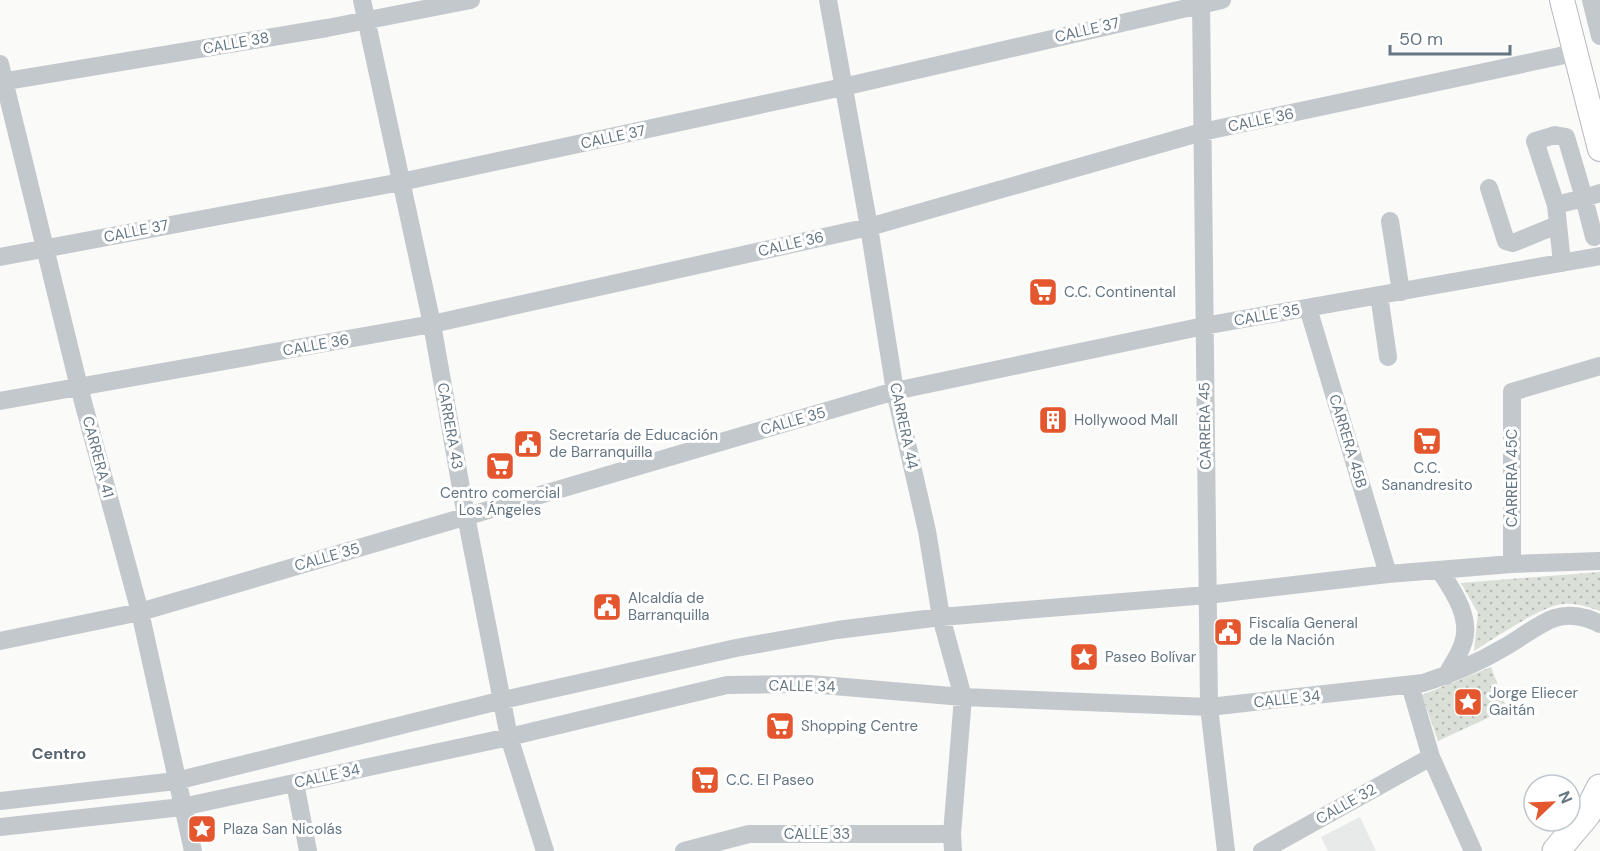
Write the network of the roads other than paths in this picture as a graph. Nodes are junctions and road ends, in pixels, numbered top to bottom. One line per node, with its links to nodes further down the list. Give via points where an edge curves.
1 (362, 0): 9 (street, CARRERA 43)
2 (471, 0): 9 (street, CALLE 38)
3 (828, 0): 13 (street, CARRERA 44)
4 (1222, 0): 8 (street, CALLE 37)
5 (1562, 0): 11 (main road)
6 (1571, 0): 14 (street)
7 (1591, 0): 10 (street)
8 (1201, 2): 13 (street, CALLE 37); 15 (street, CARRERA 45)
9 (366, 20): 12 (street, CALLE 38); 17 (street, CARRERA 43)
10 (1600, 36)
11 (1574, 53): 15 (street, CALLE 36); 16 (main road)
12 (1, 76): 25 (street, CARRERA 41)
13 (843, 87): 17 (street, CALLE 37); 23 (street, CARRERA 44)
14 (1600, 120)
15 (1202, 132): 23 (street, CALLE 36); 33 (street, CARRERA 45)
16 (1600, 148)
17 (401, 182): 25 (street, CALLE 37); 32 (street, CARRERA 43)
18 (1489, 188): 22 (street, via 1506,241 1513,243)
19 (1592, 196): 20 (street); 20 (street, via 1566,137 1555,135 1535,141); 24 (street)
20 (1556, 206): 22 (street)
21 (1390, 221): 29 (street)
22 (1557, 225): 28 (street)
23 (869, 227): 32 (street, CALLE 36); 37 (street, CARRERA 44)
24 (1594, 237)
25 (45, 248): 27 (street, CALLE 37); 36 (street, CARRERA 41)
26 (1600, 256): 28 (street, CALLE 35)
27 (0, 257)
28 (1562, 263): 29 (street, CALLE 35)
29 (1401, 291): 30 (street, CALLE 35)
30 (1379, 295): 31 (street, CALLE 35); 34 (street)
31 (1308, 308): 33 (street, CALLE 35); 43 (street, CARRERA 45B)
32 (432, 324): 36 (street, CALLE 36); 39 (street, CARRERA 43)
33 (1204, 326): 37 (street, CALLE 35); 44 (street, CARRERA 45)
34 (1388, 357)
35 (1600, 366): 41 (street, CARRERA 45C, via 1512,392)
36 (79, 387): 38 (street, CALLE 36); 45 (street, CARRERA 41)
37 (896, 391): 39 (street, CALLE 35); 46 (street, CARRERA 44, via 927,531)
38 (0, 401)
39 (466, 516): 45 (street, CALLE 35); 52 (street, CARRERA 43)
40 (1600, 561): 41 (street, CALLE 34)
41 (1512, 564): 42 (street, CALLE 34)
42 (1440, 571): 43 (street, CALLE 34); 49 (street, via 1466,621 1463,644)
43 (1388, 574): 44 (street, CALLE 34)
44 (1208, 595): 46 (street, CALLE 34); 53 (street, CARRERA 45)
45 (140, 612): 48 (street, CALLE 35); 56 (street, CARRERA 41)
46 (941, 617): 51 (street, CARRERA 44); 52 (street, CALLE 34, via 736,648)
47 (1600, 624): 49 (street, CALLE 34, via 1576,616 1555,618 1487,658)
48 (0, 641)
49 (1446, 676): 50 (street, CALLE 34)
50 (1410, 685): 53 (street, CALLE 34); 55 (street)
51 (963, 697): 53 (street, CALLE 34); 54 (street, CALLE 34, via 810,684 727,685); 63 (street, CARRERA 44)
52 (503, 700): 54 (street, CARRERA 43); 56 (street, CALLE 34)
53 (1209, 707): 68 (street, CARRERA 45)
54 (509, 737): 57 (street, CALLE 34); 66 (street, CARRERA 43)
55 (1431, 757): 69 (street, CALLE 32); 70 (street)
56 (176, 782): 59 (street, CALLE 34); 60 (street, CARRERA 41)
57 (295, 783): 60 (street, CALLE 34); 65 (street)
58 (1600, 788): 71 (highway, via 1587,813)
59 (0, 801)
60 (182, 807): 61 (street, CALLE 34); 64 (street, CARRERA 41)
61 (0, 827)
62 (751, 843): 63 (street, CALLE 33); 67 (street, CALLE 33)
63 (952, 843)
64 (193, 851)
65 (308, 851)
66 (545, 851)
67 (684, 851)
68 (1227, 851)
69 (1262, 851)
70 (1473, 851)
71 (1556, 851)

